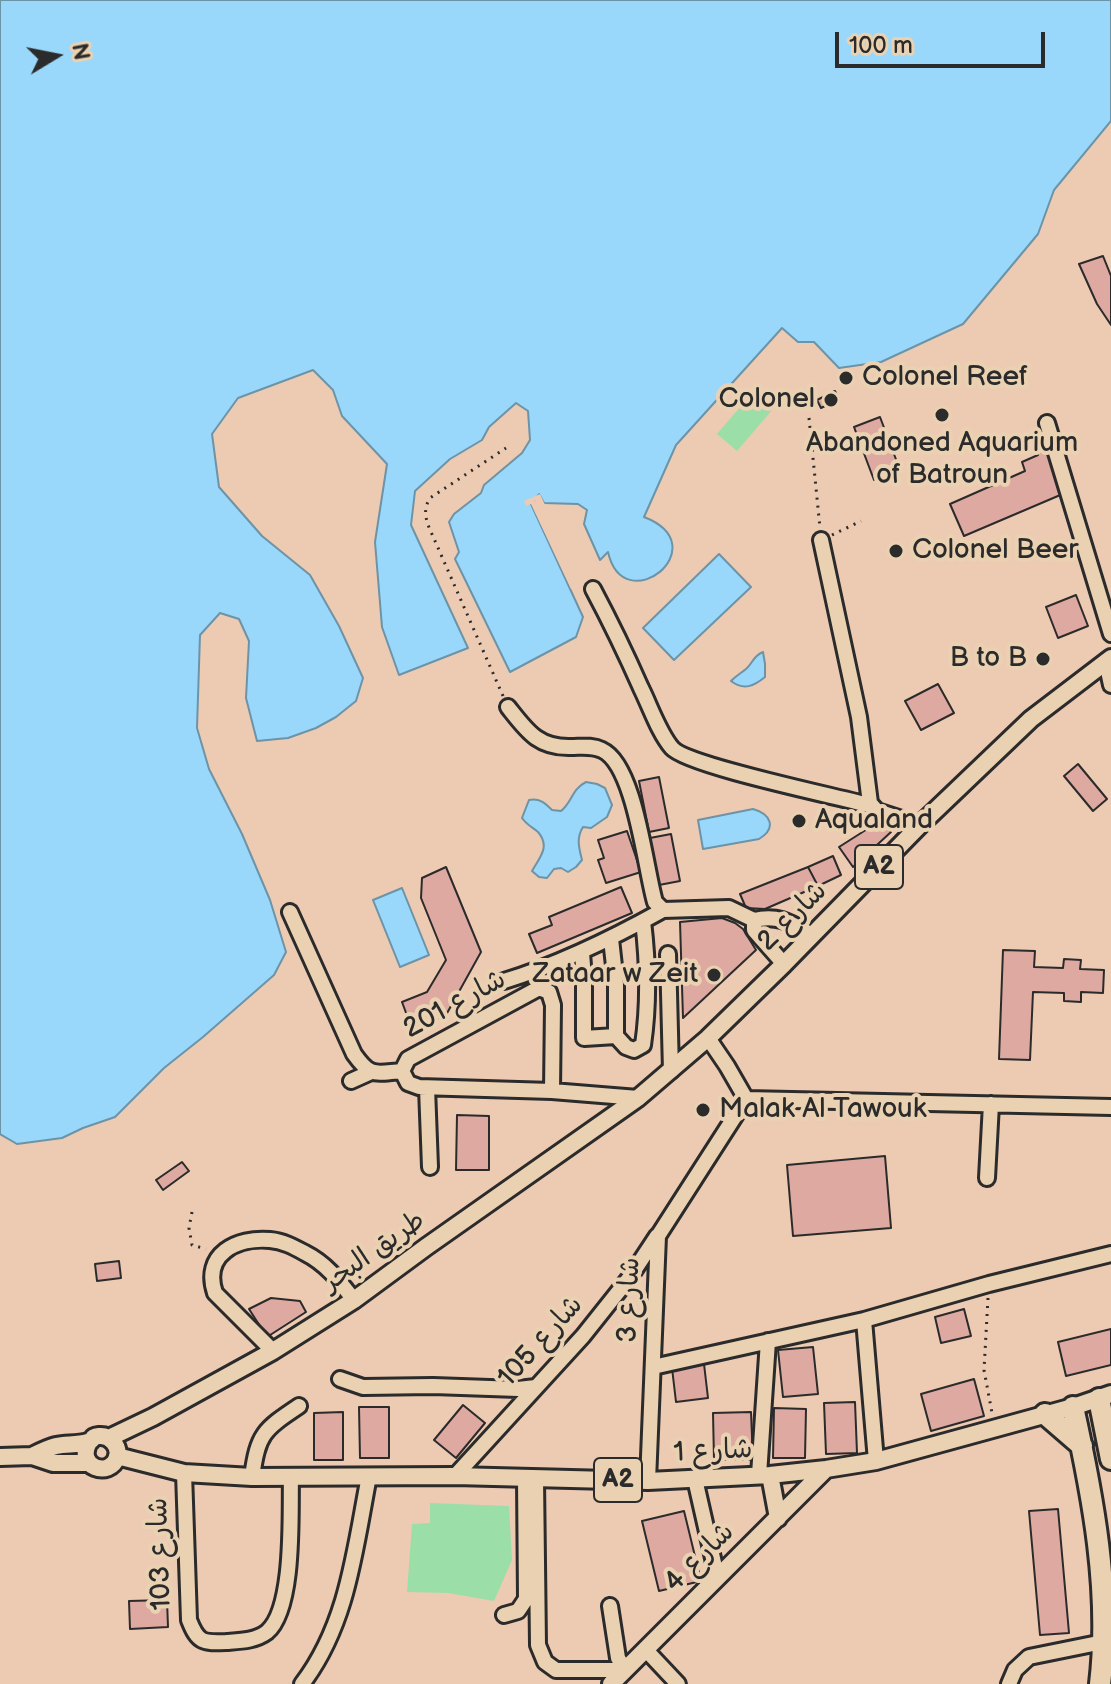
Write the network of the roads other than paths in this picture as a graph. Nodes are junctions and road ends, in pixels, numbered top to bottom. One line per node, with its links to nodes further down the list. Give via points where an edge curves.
1 (1047, 423): 4 (street)
2 (821, 540): 8 (street)
3 (593, 589): 8 (street, via 674,750 719,767)
4 (1111, 634)
5 (1109, 659): 6 (street); 9 (main road, شارع 2 / A2, via 1031,719)
6 (1111, 685)
7 (508, 707): 10 (street, via 544,743 600,749 618,766 632,798 655,902)
8 (872, 806): 9 (street)
9 (920, 825): 14 (main road, شارع 2 / A2)
10 (663, 910): 12 (street, via 729,908); 13 (street)
11 (290, 912): 24 (street, via 354,1054)
12 (754, 920): 14 (street, via 780,919); 18 (street, via 754,930)
13 (643, 921): 15 (street); 20 (street, via 643,1045 634,1050)
14 (812, 935): 18 (main road, شارع 2 / A2)
15 (611, 939): 16 (street); 20 (street)
16 (582, 953): 19 (street); 20 (street, via 584,1038)
17 (668, 954): 23 (street)
18 (784, 964): 21 (main road, شارع 2 / A2)
19 (504, 981)
20 (616, 1036)
21 (708, 1038): 23 (main road, شارع 2 / A2); 30 (street)
22 (402, 1071): 24 (street); 27 (street, شارع 201, via 408,1083); 28 (street, شارع 201, via 408,1059 539,988 549,992 553,1005)
23 (671, 1071): 26 (main road, شارع 2 / A2)
24 (371, 1072): 25 (street)
25 (351, 1081)
26 (655, 1085): 29 (main road, طريق البحر / A2)
27 (427, 1088): 28 (street); 33 (street)
28 (552, 1091): 29 (street)
29 (638, 1098): 37 (main road, طريق البحر / A2)
30 (746, 1099): 31 (street); 35 (street, شارع 3)
31 (991, 1104): 32 (street); 34 (street)
32 (1111, 1107)
33 (430, 1167)
34 (987, 1178)
35 (658, 1236): 41 (street, شارع 3); 43 (street, شارع 105, via 583,1336)
36 (1111, 1254): 38 (street)
37 (354, 1300): 40 (main road, طريق البحر / A2); 40 (street, via 309,1254 272,1240 233,1244 216,1262 215,1293)
38 (864, 1320): 39 (street); 55 (street)
39 (768, 1341): 41 (street); 59 (street)
40 (273, 1351): 48 (main road, طريق البحر / A2)
41 (653, 1367): 66 (street, شارع 3)
42 (340, 1379): 43 (street, via 363,1387)
43 (536, 1387): 61 (street, شارع 105)
44 (1105, 1396): 46 (main road, شارع 1 / A2); 54 (highway)
45 (299, 1406): 62 (street, via 260,1439)
46 (1073, 1407): 47 (main road, شارع 1 / A2); 50 (highway)
47 (1045, 1414): 50 (highway); 55 (main road, شارع 1 / A2)
48 (109, 1438): 49 (main road, A2, via 98,1436); 52 (main road)
49 (89, 1442): 51 (main road, A2, via 52,1446); 56 (main road)
50 (1082, 1446): 67 (highway)
51 (32, 1456): 53 (main road, A2); 56 (main road, A2, via 53,1463)
52 (117, 1456): 56 (main road, A2, via 108,1468); 58 (main road, شارع 1 / A2)
53 (0, 1457)
54 (1111, 1457)
55 (876, 1461): 57 (main road, شارع 1 / A2)
56 (88, 1463)
57 (826, 1469): 59 (main road, شارع 1 / A2); 68 (main road, شارع 4)
58 (184, 1473): 62 (main road, شارع 1 / A2); 63 (street, شارع 103, via 189,1620 207,1643 253,1640 278,1616 289,1568)
59 (764, 1475): 65 (main road, شارع 1 / A2); 68 (main road)
60 (369, 1476): 61 (main road, شارع 1 / A2); 63 (main road, شارع 1 / A2); 75 (street, via 334,1630)
61 (455, 1476): 64 (main road, شارع 1 / A2)
62 (252, 1477): 63 (main road, شارع 1 / A2)
63 (291, 1477)
64 (530, 1479): 66 (main road, شارع 1 / A2); 71 (street, via 526,1599 518,1611); 74 (street, via 538,1645 545,1662 556,1670)
65 (695, 1479): 66 (main road, شارع 1 / A2); 69 (street)
66 (648, 1481)
67 (1102, 1500): 72 (highway)
68 (778, 1518): 69 (main road, شارع 4)
69 (717, 1576): 73 (main road, شارع 4)
70 (610, 1606): 74 (street, via 618,1658)
71 (504, 1615)
72 (1103, 1642): 78 (street, via 1029,1657); 79 (highway)
73 (646, 1650): 74 (main road, شارع 4); 77 (street)
74 (625, 1670): 76 (main road, شارع 4)
75 (302, 1684)
76 (611, 1684)
77 (678, 1684)
78 (1009, 1684)
79 (1100, 1684)

